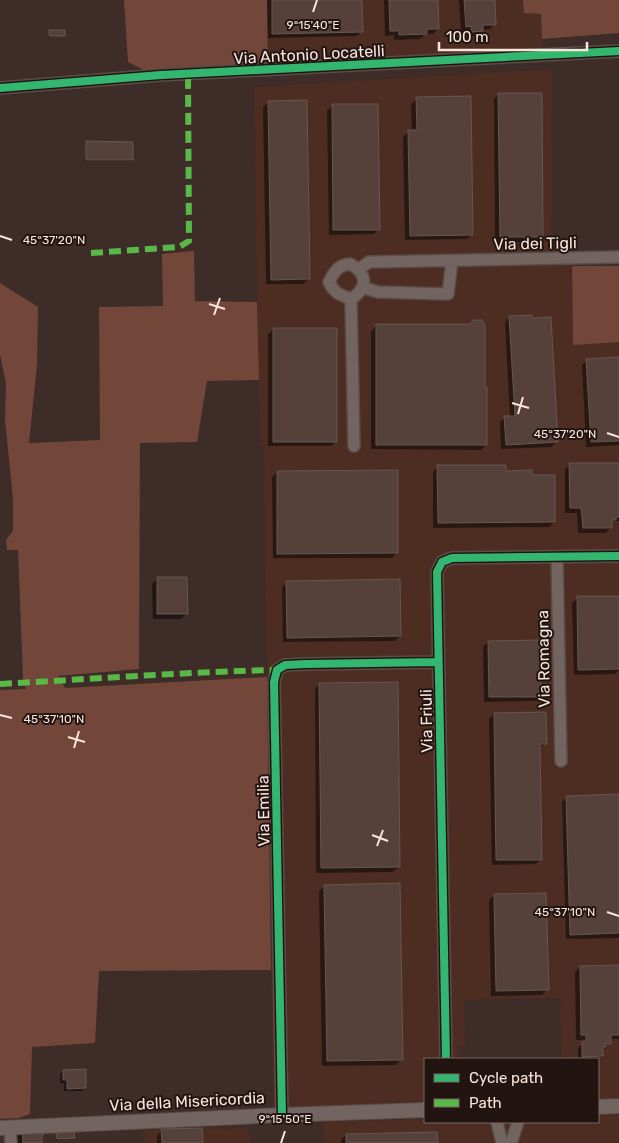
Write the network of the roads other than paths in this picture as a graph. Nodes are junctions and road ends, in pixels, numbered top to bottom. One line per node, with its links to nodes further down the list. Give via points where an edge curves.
1 (619, 51): 2 (street, Via Antonio Locatelli, via 161,75)
2 (0, 88)
3 (619, 257): 4 (street, Via dei Tigli)
4 (452, 261): 5 (street, Via dei Tigli, via 369,262); 6 (street, via 448,294 378,292)
5 (359, 269): 6 (street, via 364,278); 7 (street, Via dei Tigli, via 350,264 342,265 330,282 332,290)
6 (362, 287): 7 (street, via 360,294)
7 (351, 299): 8 (street)
8 (354, 446)
9 (619, 556): 10 (street, Via Friuli)
10 (557, 557): 11 (street, Via Friuli, via 452,558 442,562 437,572); 12 (street, Via Romagna)
11 (438, 662): 13 (street, Via Friuli); 17 (street, Via Emilia, via 299,664 285,665 277,670 274,682)
12 (561, 761)
13 (446, 1058)
14 (619, 1106): 15 (street)
15 (599, 1107)
16 (424, 1110): 17 (street, Via della Misericordia)
17 (282, 1114): 20 (street, Via della Misericordia)
18 (497, 1123): 22 (street)
19 (518, 1123): 23 (street)
20 (5, 1127): 21 (street)
21 (11, 1143)
22 (502, 1143)
23 (511, 1143)

